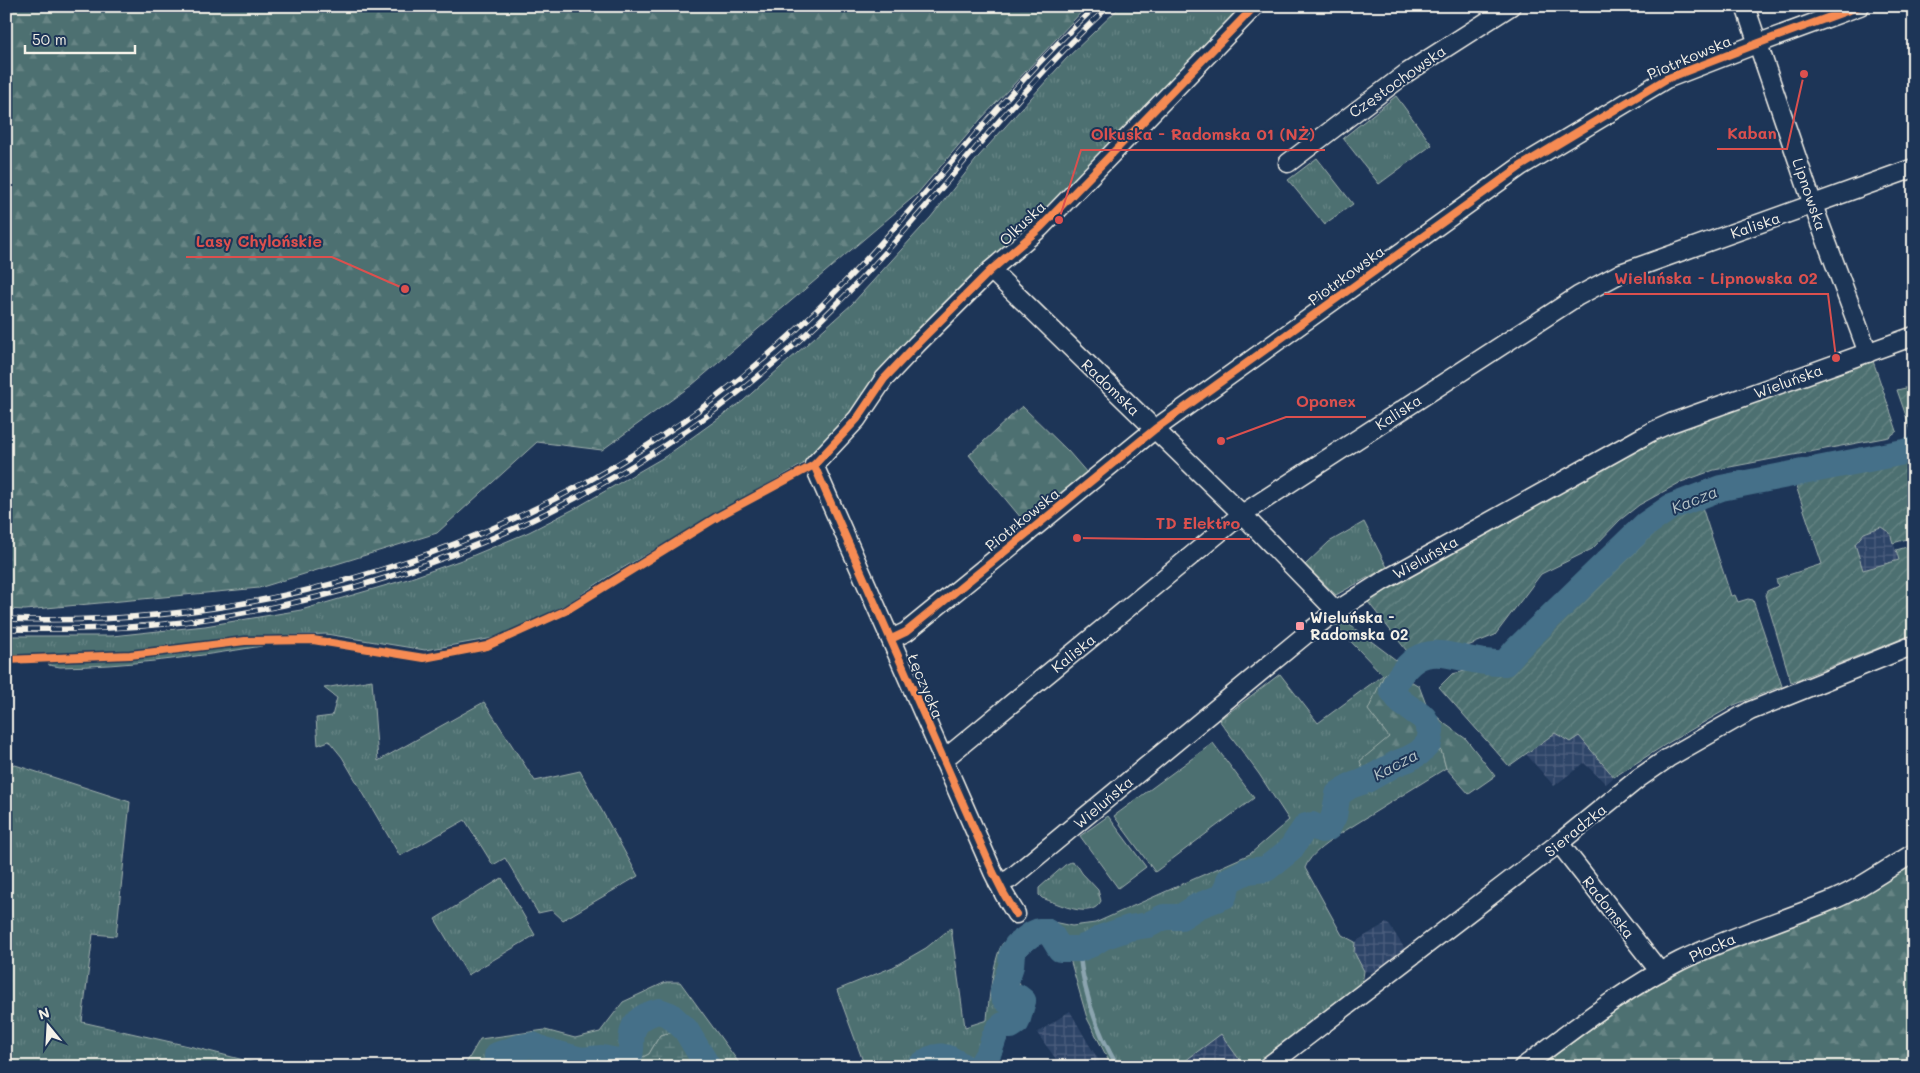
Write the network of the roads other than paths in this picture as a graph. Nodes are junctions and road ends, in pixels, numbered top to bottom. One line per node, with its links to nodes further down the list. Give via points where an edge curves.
1 (1255, 6): 9 (street, Olkuska, via 1040,228)
2 (1511, 6): 6 (street, Częstochowska, via 1408,72)
3 (1745, 6): 5 (street, Lipnowska)
4 (1860, 6): 5 (street, Piotrkowska)
5 (1759, 43): 8 (street, Lipnowska); 12 (street, Piotrkowska, via 1666,79 1521,166)
6 (1288, 162)
7 (1914, 168): 8 (street, Kaliska)
8 (1813, 205): 11 (street, Lipnowska); 14 (street, Kaliska, via 1621,273 1578,296)
9 (991, 270): 12 (street, Radomska); 13 (street, Olkuska, via 891,372 858,419)
10 (1914, 336): 11 (street, Wieluńska)
11 (1868, 353): 15 (street, Wieluńska, via 1671,422 1383,581)
12 (1155, 429): 14 (street, Radomska); 16 (street, Piotrkowska, via 906,632)
13 (814, 465): 16 (street, Łęczycka)
14 (1242, 514): 15 (street, Radomska); 18 (street, Kaliska)
15 (1336, 611): 21 (street, Wieluńska, via 1010,879)
16 (891, 639): 18 (street, Łęczycka)
17 (1914, 645): 19 (street, Sieradzka, via 1750,711 1639,778)
18 (943, 760): 21 (street, Łęczycka)
19 (1559, 843): 23 (street, Radomska); 24 (street, Sieradzka)
20 (1914, 853): 23 (street, Płocka, via 1830,901 1740,934)
21 (998, 883): 22 (street, Łęczycka)
22 (1016, 914)
23 (1660, 972): 25 (street, Płocka)
24 (1267, 1067)
25 (1523, 1067)

